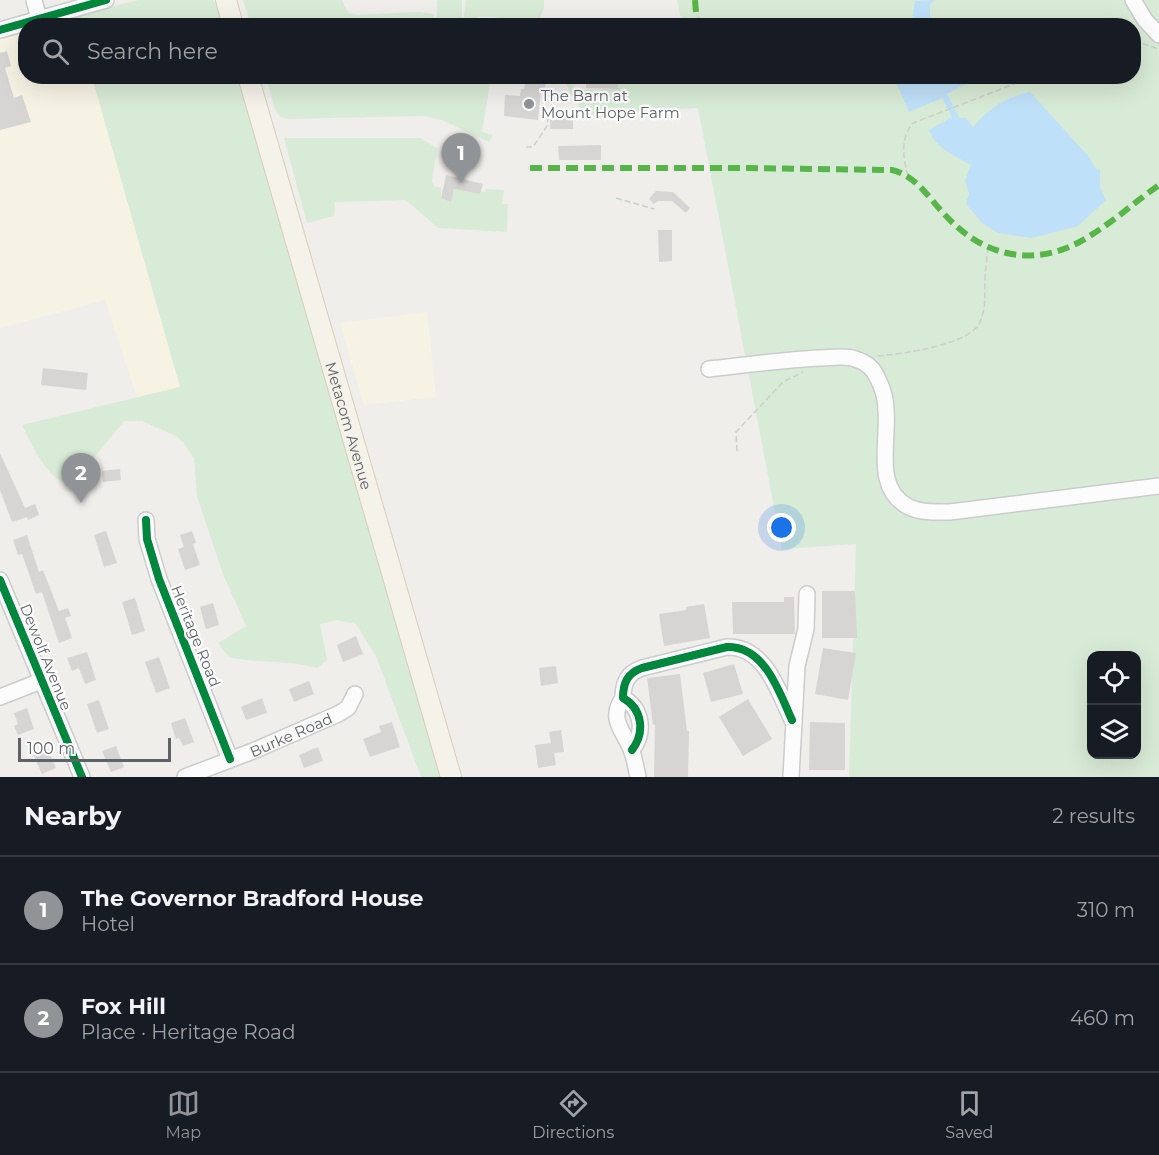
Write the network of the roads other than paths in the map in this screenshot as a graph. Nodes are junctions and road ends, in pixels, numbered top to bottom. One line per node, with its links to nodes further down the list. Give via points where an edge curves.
1 (34, 0): 5 (street)
2 (106, 0): 6 (street)
3 (226, 0): 7 (main road)
4 (1133, 0): 10 (street)
5 (39, 18)
6 (43, 18)
7 (231, 18)
8 (18, 25): 9 (street)
9 (0, 30)
10 (1159, 35)
11 (250, 84): 26 (main road, Metacom Avenue)
12 (709, 369): 13 (street, via 846,357 864,363 875,372 884,391 888,482 900,501 925,511 950,512)
13 (1159, 486)
14 (146, 520): 23 (street, Heritage Road, via 147,539 159,579)
15 (1, 584): 17 (street, Dewolf Avenue)
16 (807, 594): 21 (street, via 806,629 796,666)
17 (41, 681): 19 (street); 24 (street, Dewolf Avenue)
18 (355, 694): 23 (street, Burke Road, via 348,708 338,714)
19 (0, 697)
20 (623, 698): 21 (street, via 626,679 635,671 735,646 758,658); 22 (street, via 617,717); 22 (street, via 640,720 640,739)
21 (792, 720): 28 (street)
22 (632, 750): 27 (street)
23 (230, 759): 25 (street, Burke Road)
24 (82, 777)
25 (185, 777)
26 (450, 777)
27 (638, 777)
28 (790, 777)

